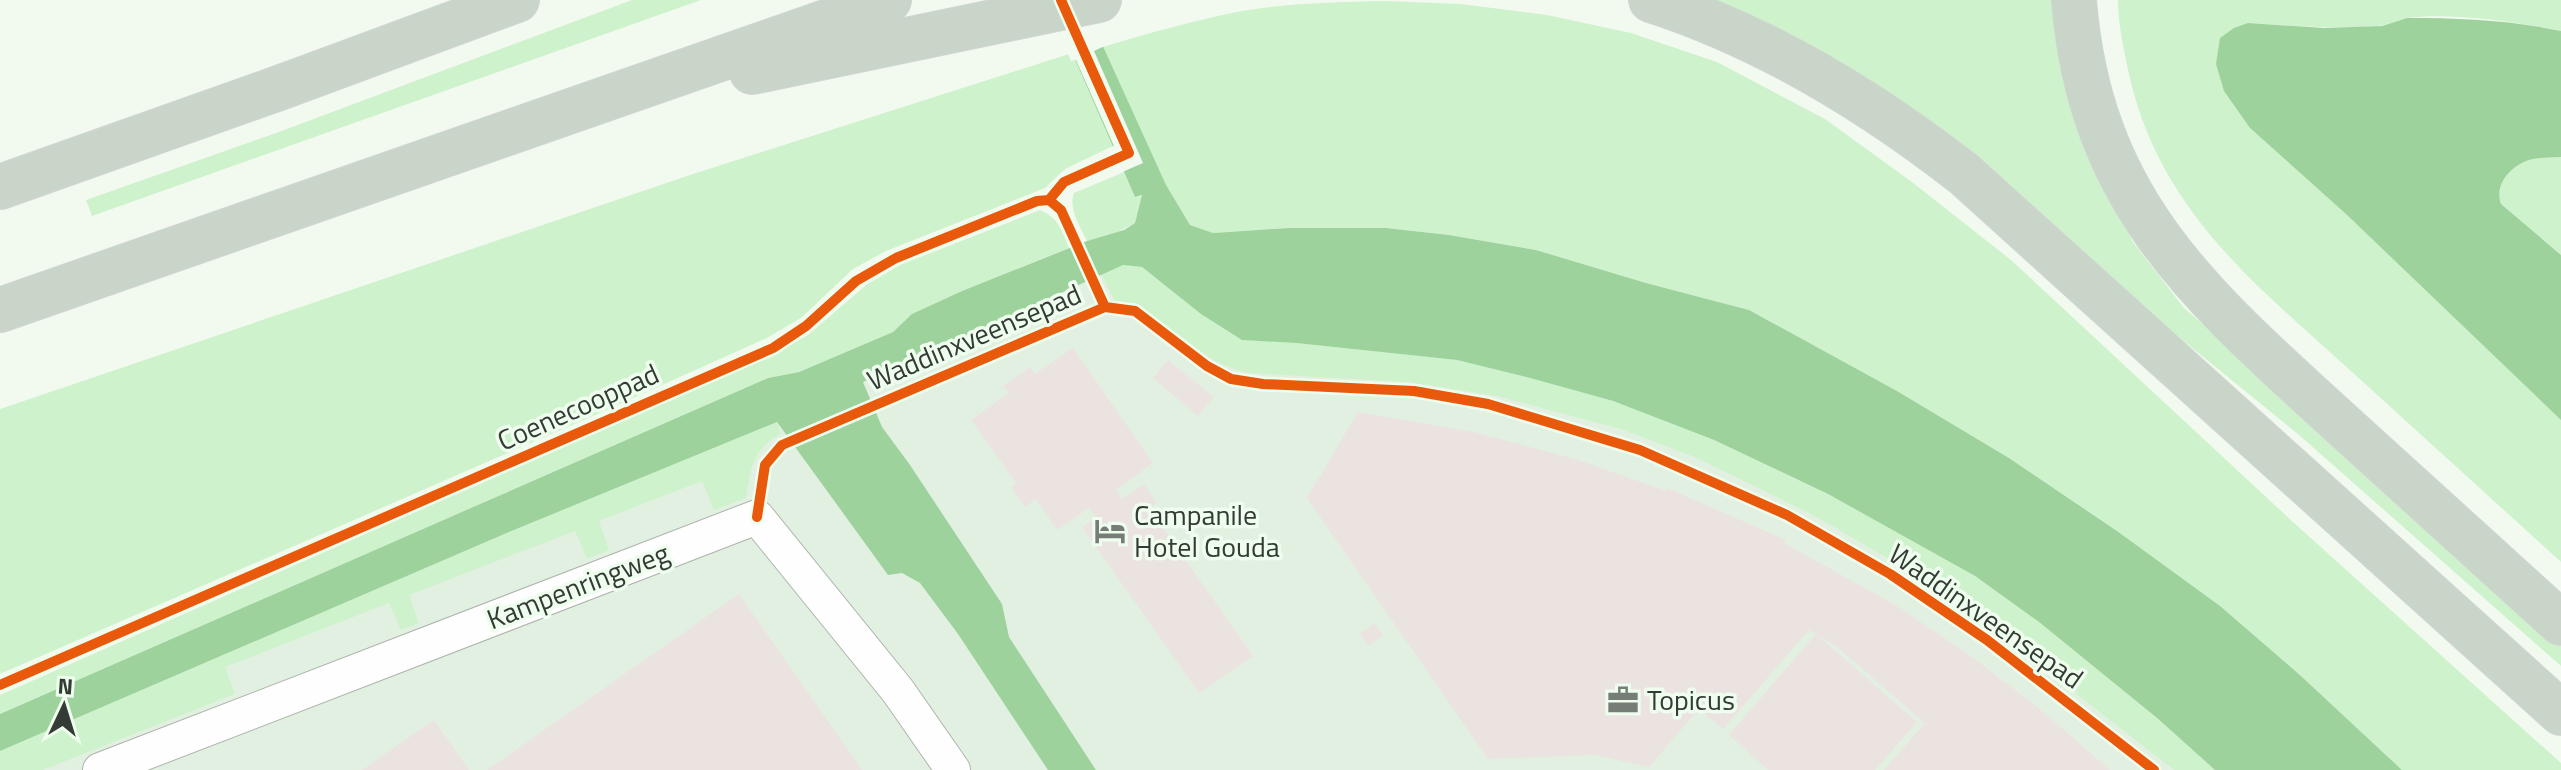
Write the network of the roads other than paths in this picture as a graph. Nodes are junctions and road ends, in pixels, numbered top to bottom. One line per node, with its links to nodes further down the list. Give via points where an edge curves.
1 (517, 0): 7 (highway)
2 (889, 0): 6 (highway)
3 (1651, 0): 10 (highway, via 1714,22 1796,62 1873,107 1954,166)
4 (2074, 0): 9 (highway, via 2080,50 2105,142 2133,200 2182,268 2234,325)
5 (1079, 4): 6 (highway)
6 (582, 107): 8 (highway)
7 (0, 187)
8 (0, 310)
9 (2561, 623)
10 (2561, 713)
11 (169, 758): 12 (street, Kampenringweg); 13 (street, Kampenringweg, via 757,517 898,691)
12 (100, 770)
13 (953, 770)

